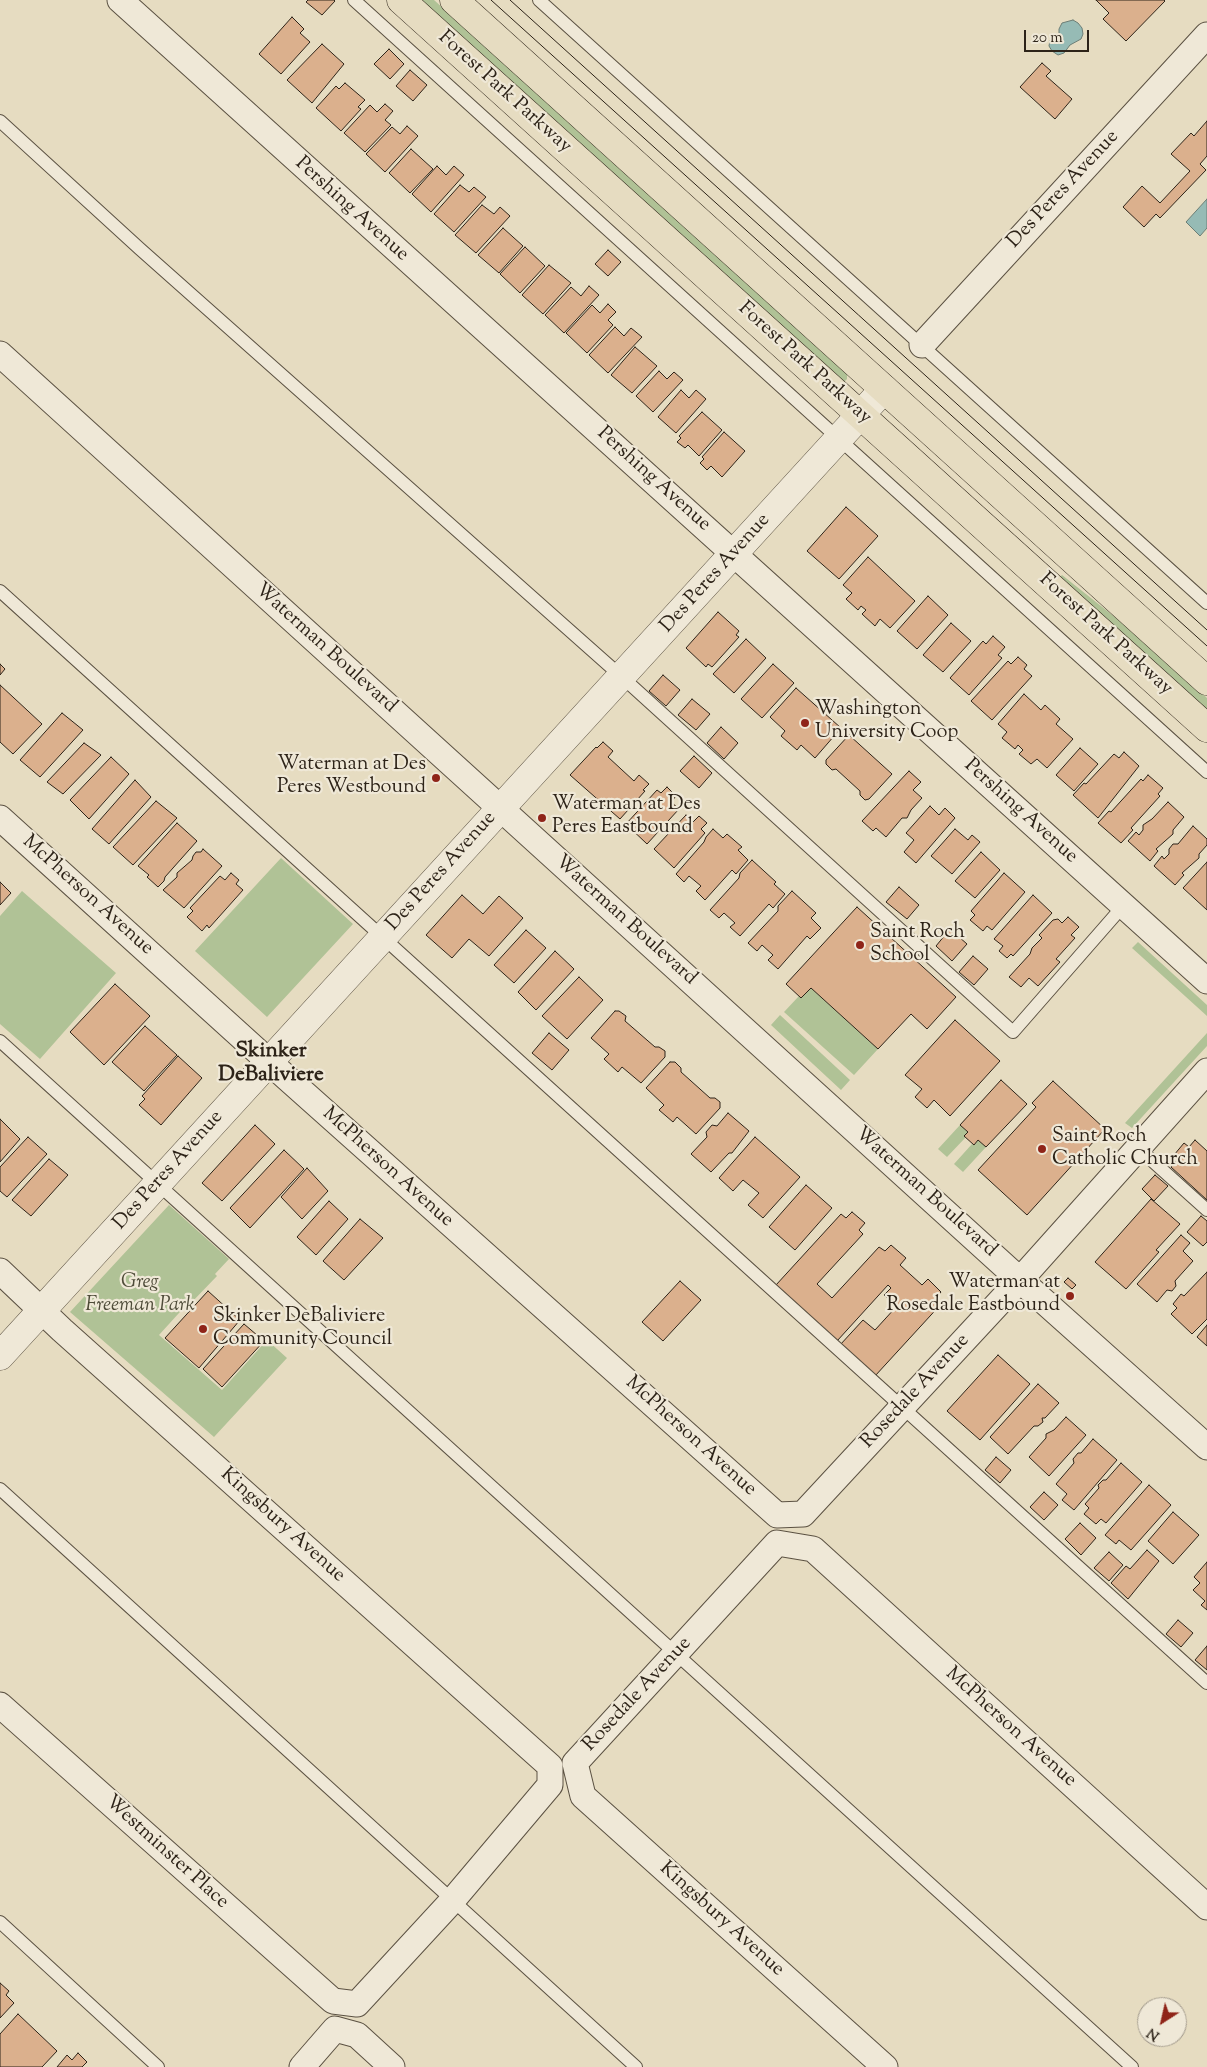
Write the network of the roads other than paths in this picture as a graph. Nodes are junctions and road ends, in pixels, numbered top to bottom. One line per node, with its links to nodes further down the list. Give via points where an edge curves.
1 (120, 0): 13 (street, Pershing Avenue)
2 (354, 0): 12 (lane)
3 (401, 0): 11 (main road, Forest Park Parkway)
4 (454, 0): 10 (main road, Forest Park Parkway)
5 (539, 0): 8 (lane)
6 (1207, 35): 8 (street, Des Peres Avenue)
7 (0, 122): 16 (lane)
8 (922, 345): 15 (lane)
9 (0, 354): 20 (street, Waterman Boulevard)
10 (884, 389): 11 (street, Des Peres Avenue); 17 (main road, Forest Park Parkway)
11 (861, 415): 12 (street, Des Peres Avenue); 18 (main road, Forest Park Parkway)
12 (838, 440): 13 (street, Des Peres Avenue); 19 (lane)
13 (734, 554): 16 (street, Des Peres Avenue); 22 (street, Pershing Avenue)
14 (0, 591): 23 (lane)
15 (1207, 603)
16 (622, 677): 20 (street, Des Peres Avenue); 22 (lane, via 1013,1032)
17 (1207, 681)
18 (1207, 728)
19 (1207, 772)
20 (500, 808): 23 (street, Des Peres Avenue); 32 (street, Waterman Boulevard)
21 (0, 818): 26 (street, McPherson Avenue)
22 (1124, 905): 24 (street, Pershing Avenue)
23 (382, 938): 26 (street, Des Peres Avenue); 35 (lane)
24 (1207, 980)
25 (0, 1041): 29 (lane)
26 (269, 1061): 29 (street, Des Peres Avenue); 38 (street, McPherson Avenue)
27 (1207, 1071): 28 (street, Rosedale Avenue)
28 (1138, 1148): 30 (lane); 32 (street, Rosedale Avenue)
29 (158, 1183): 33 (street, Des Peres Avenue); 40 (lane)
30 (1207, 1210)
31 (0, 1271): 33 (street, Kingsbury Avenue)
32 (1020, 1280): 35 (street, Rosedale Avenue); 36 (street, Waterman Boulevard)
33 (41, 1310): 34 (street, Des Peres Avenue); 44 (street, Kingsbury Avenue, via 550,1766 550,1785)
34 (0, 1356)
35 (902, 1407): 38 (street, Rosedale Avenue, via 803,1514); 41 (lane)
36 (1207, 1447)
37 (0, 1489): 44 (lane)
38 (777, 1515)
39 (814, 1549): 40 (street, Rosedale Avenue, via 777,1543); 45 (street, McPherson Avenue)
40 (675, 1655): 43 (street, Rosedale Avenue); 52 (lane)
41 (1207, 1683)
42 (0, 1705): 44 (street, Westminster Place, via 333,2001 357,2004)
43 (575, 1763): 51 (street, Kingsbury Avenue, via 583,1796)
44 (452, 1901): 50 (lane)
45 (1207, 1907)
46 (0, 1922): 47 (lane)
47 (158, 2067)
48 (302, 2067): 49 (street, via 335,2029 357,2035)
49 (392, 2067)
50 (636, 2067)
51 (885, 2067)
52 (1132, 2067)

